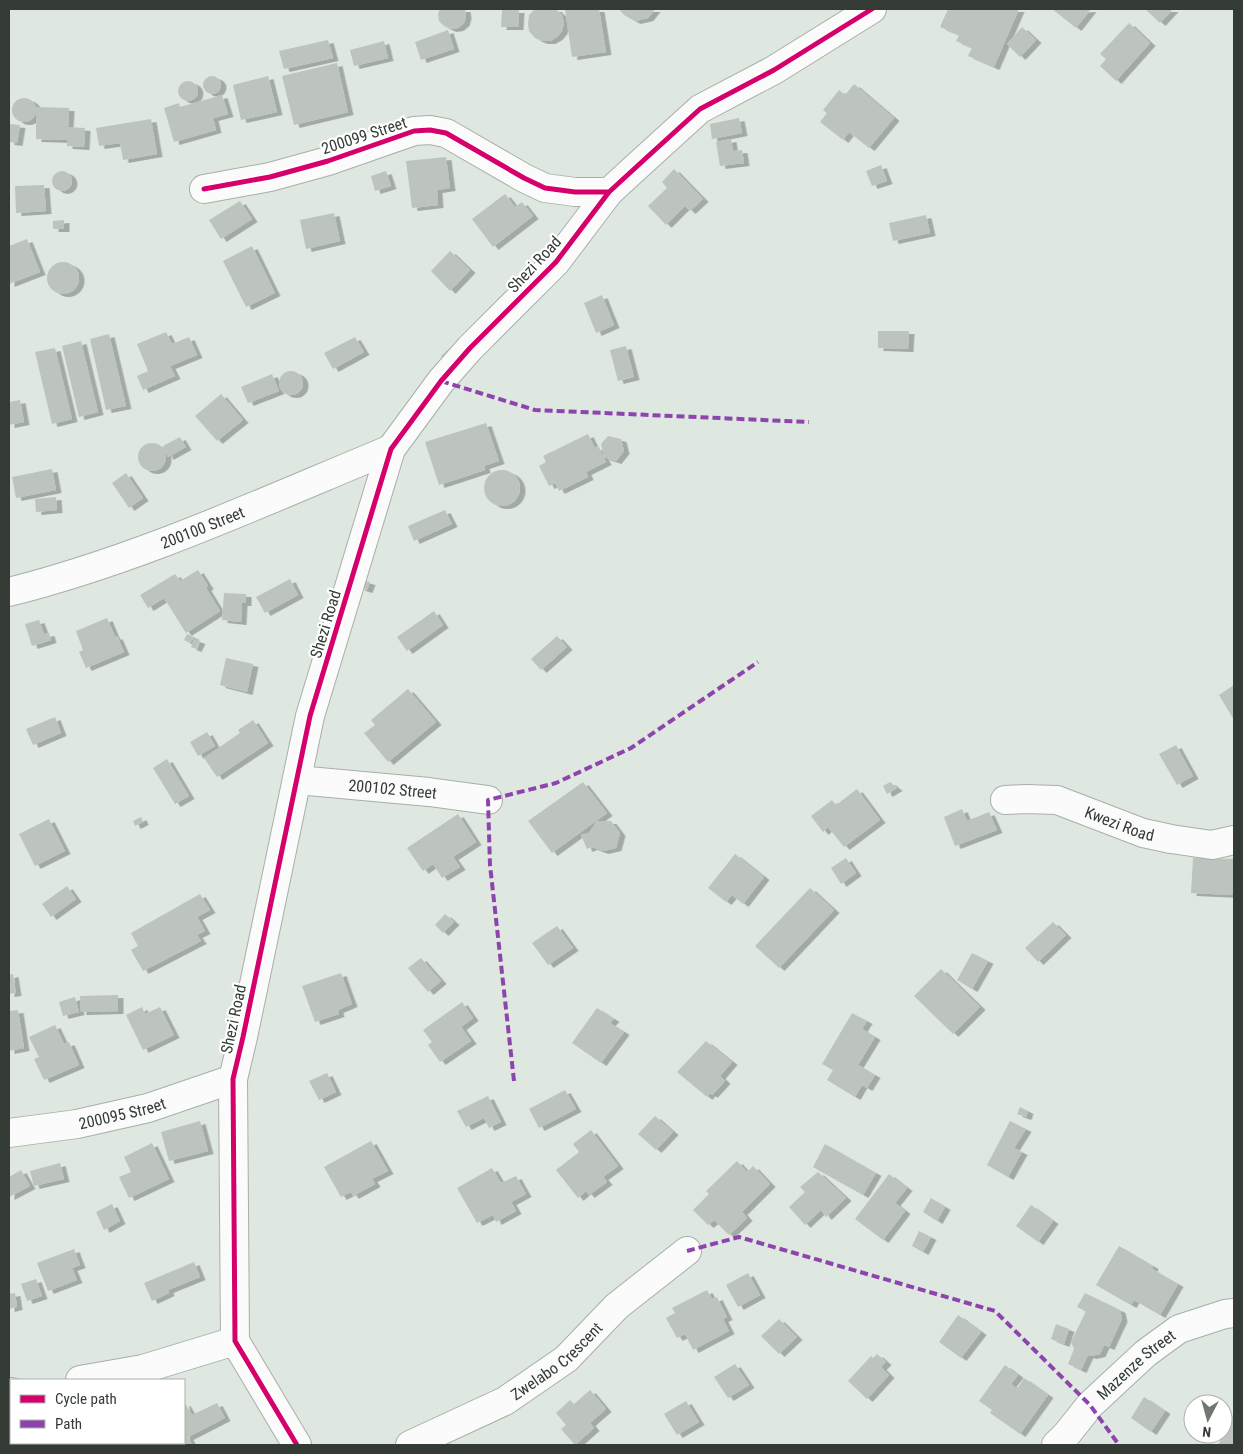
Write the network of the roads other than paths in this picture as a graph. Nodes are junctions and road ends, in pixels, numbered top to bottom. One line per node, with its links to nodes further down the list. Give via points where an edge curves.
1 (872, 9): 3 (street, Shezi Road, via 774,70 700,109)
2 (204, 189): 3 (street, 200099 Street, via 270,177 414,131 430,130 446,133 545,188)
3 (609, 192): 4 (street, Shezi Road, via 556,262 441,381)
4 (391, 449): 5 (street, 200100 Street, via 165,542 56,580); 6 (street, Shezi Road, via 310,716)
5 (9, 592)
6 (297, 780): 7 (street, 200102 Street); 10 (street, Shezi Road)
7 (488, 800)
8 (1005, 800): 9 (street, Kwezi Road, via 1057,800 1143,833 1212,845)
9 (1234, 840)
10 (232, 1079): 11 (street, 200095 Street, via 148,1108 77,1124); 14 (street, Shezi Road)
11 (9, 1133)
12 (687, 1251): 17 (street, Zwelabo Crescent, via 617,1306 566,1359 504,1401)
13 (1234, 1314): 18 (street, Mazenze Street, via 1179,1329 1146,1353 1090,1405)
14 (235, 1341): 15 (street, via 143,1369); 16 (street)
15 (86, 1379)
16 (297, 1445)
17 (410, 1445)
18 (1056, 1445)

